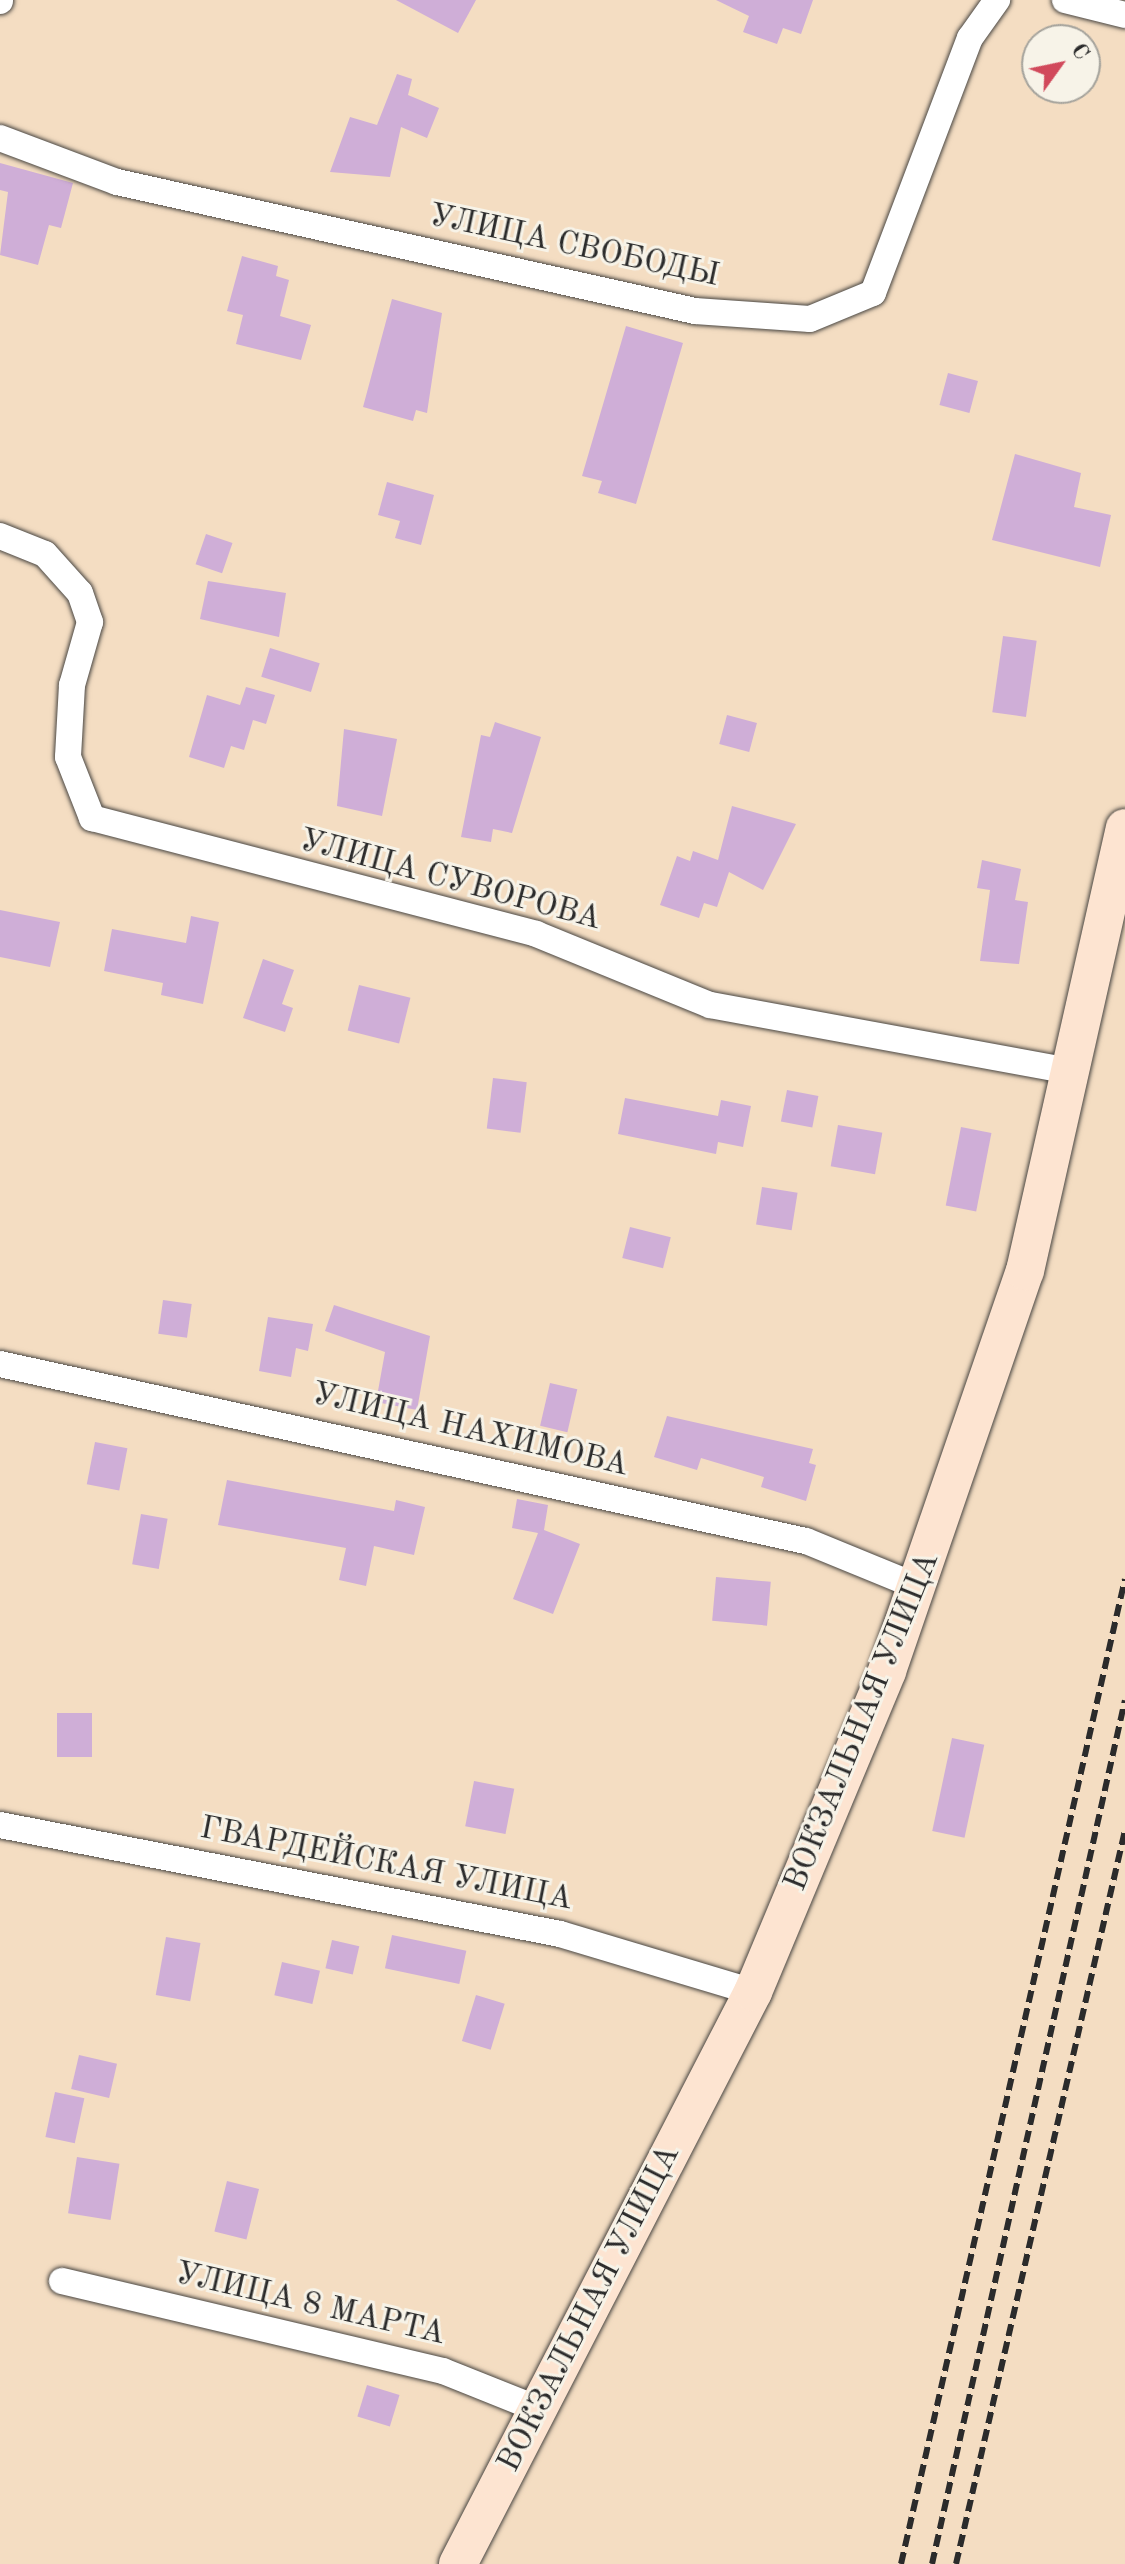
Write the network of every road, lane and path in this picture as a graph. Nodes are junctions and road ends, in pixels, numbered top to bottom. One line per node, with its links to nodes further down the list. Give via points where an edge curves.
1 (997, 0): 4 (street, УЛИЦА СВОБОДЫ, via 970,38 873,293 810,319 679,308 117,182)
2 (1065, 0): 3 (street)
3 (1125, 15)
4 (0, 138)
5 (0, 536): 7 (street, УЛИЦА СУВОРОВА, via 45,554 80,593 90,622 72,685 68,757 92,818 536,934 710,1005)
6 (1125, 828): 7 (main road, ВОКЗАЛЬНАЯ УЛИЦА)
7 (1068, 1071): 9 (main road, ВОКЗАЛЬНАЯ УЛИЦА, via 1025,1271)
8 (0, 1364): 9 (street, УЛИЦА НАХИМОВА, via 806,1541)
9 (918, 1587): 11 (main road, ВОКЗАЛЬНАЯ УЛИЦА)
10 (0, 1825): 11 (street, ГВАРДЕЙСКАЯ УЛИЦА, via 560,1934)
11 (753, 1992): 13 (main road, ВОКЗАЛЬНАЯ УЛИЦА)
12 (62, 2281): 13 (street, УЛИЦА 8 МАРТА, via 443,2371)
13 (538, 2409): 14 (main road, ВОКЗАЛЬНАЯ УЛИЦА)
14 (458, 2564)

